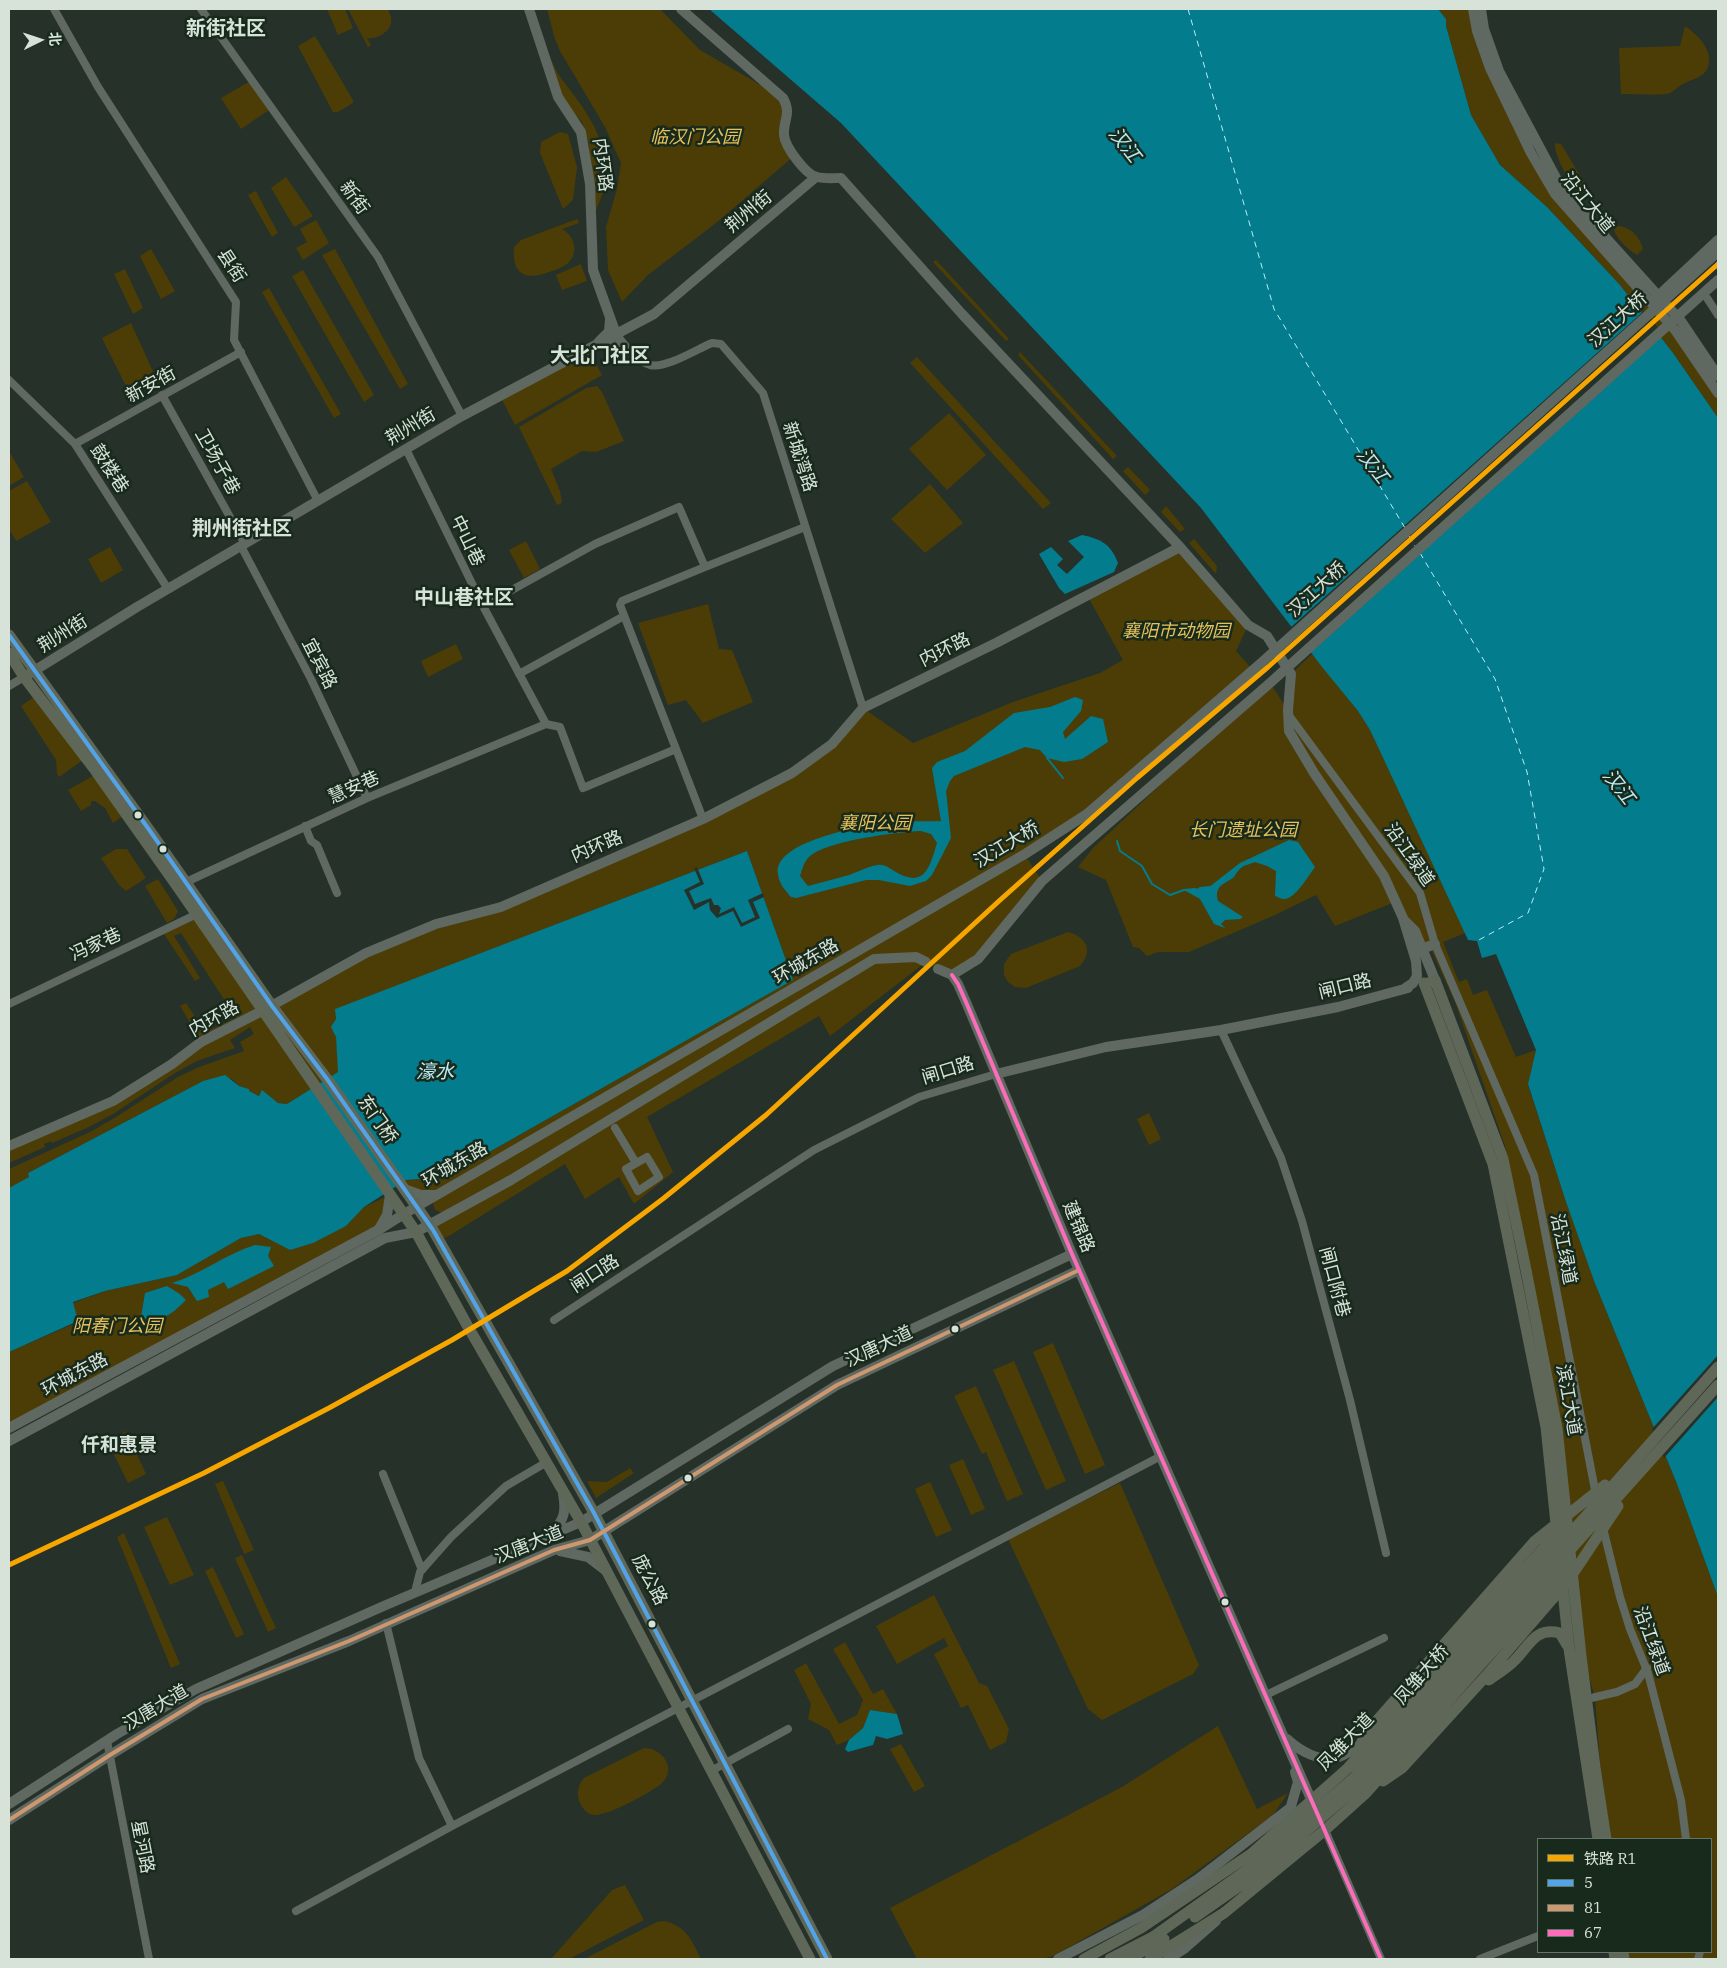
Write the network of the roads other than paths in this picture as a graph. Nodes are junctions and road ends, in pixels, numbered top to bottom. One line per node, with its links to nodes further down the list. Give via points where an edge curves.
1 (54, 9): 19 (street, 县街, via 98,87 236,302 234,340)
2 (202, 9): 25 (street, 新街, via 378,257)
3 (529, 9): 14 (main road, 内环路, via 558,97 582,132 590,184 593,270)
4 (681, 9): 7 (main road, via 783,98 787,106 786,140 802,166)
5 (1473, 9): 13 (main road, 沿江大道, via 1490,68 1531,153 1555,194)
6 (1481, 9): 13 (main road, 沿江大道, via 1484,29 1499,71 1562,189)
7 (816, 177): 17 (main road, 荆州街, via 654,314); 31 (main road, via 841,178 962,314)
8 (1718, 240): 13 (main road)
9 (1718, 252): 52 (main road, 汉江大桥, via 1260,664 1087,814)
10 (1718, 280): 55 (main road, via 1270,683 1042,881)
11 (1718, 288): 12 (main road)
12 (1707, 298): 15 (street); 16 (main road)
13 (1654, 299): 16 (main road, 沿江大道)
14 (609, 316): 17 (main road, 内环路); 18 (street, via 608,331)
15 (1718, 316)
16 (1677, 324): 21 (main road, 沿江大道); 23 (main road, 沿江大道)
17 (616, 334): 18 (main road, 荆州街); 20 (street, 新城湾路)
18 (593, 346): 20 (street, via 614,344); 25 (main road, 荆州街)
19 (241, 352): 24 (street, 新安街); 28 (street, 县街)
20 (631, 353): 29 (street, 新城湾路, via 650,365 663,365 712,342 720,344 763,393)
21 (1718, 376)
22 (9, 380): 26 (street, 鼓楼巷)
23 (1718, 393)
24 (162, 395): 26 (street, 新安街); 30 (street, 卫场子巷)
25 (462, 416): 27 (main road, 荆州街)
26 (75, 444): 33 (street, 鼓楼巷)
27 (406, 449): 28 (main road, 荆州街); 34 (street, 中山巷)
28 (318, 501): 30 (main road, 荆州街)
29 (805, 527): 32 (street); 41 (street, 新城湾路)
30 (243, 545): 33 (main road, 荆州街); 45 (street, 宜宾路)
31 (1180, 547): 41 (main road, 内环路); 42 (main road, via 1248,625 1267,636 1291,674)
32 (705, 567): 34 (street, via 679,507 595,544); 35 (street, via 622,601 620,605)
33 (168, 589): 38 (main road, 荆州街)
34 (483, 606): 39 (street, 中山巷)
35 (624, 616): 39 (street); 44 (street)
36 (9, 635): 38 (main road)
37 (9, 653): 38 (main road)
38 (29, 674): 40 (street, 荆州街); 48 (main road, via 95,770)
39 (519, 674): 43 (street, 中山巷)
40 (9, 686)
41 (863, 708): 46 (main road, 内环路, via 832,744 792,773)
42 (1288, 714): 51 (main road, via 1289,731 1384,876); 53 (street, 沿江绿道, via 1420,893)
43 (546, 724): 44 (street, via 560,727 583,788); 45 (street, 慧安巷)
44 (676, 749): 46 (street)
45 (367, 798): 47 (street, 慧安巷)
46 (704, 819): 63 (main road, 内环路, via 501,907 436,924 366,953)
47 (305, 826): 48 (street, 慧安巷); 49 (street, via 311,841 317,845)
48 (181, 884): 50 (main road); 63 (main road)
49 (337, 894)
50 (197, 914): 62 (street, 冯家巷); 63 (main road)
51 (1403, 918): 54 (main road, via 1415,931); 60 (main road, via 1416,961 1417,976)
52 (912, 919): 71 (main road, 环城东路)
53 (1435, 944): 54 (main road); 113 (street, 沿江绿道, via 1534,1175 1605,1539 1630,1629)
54 (1422, 950): 59 (main road)
55 (978, 959): 58 (main road); 61 (main road, via 965,977)
56 (926, 962): 74 (main road, 环城东路, via 916,957 874,959 511,1180)
57 (938, 968): 58 (main road)
58 (952, 976): 61 (main road, 建锦路)
59 (1430, 982): 60 (main road, 闸口路); 89 (main road, 滨江大道, via 1493,1164 1546,1427); 94 (main road, 滨江大道, via 1503,1159 1557,1428)
60 (1404, 989): 64 (main road, 闸口路, via 1338,1007)
61 (962, 993): 65 (main road, 建锦路)
62 (9, 1004)
63 (268, 1008): 67 (main road, 内环路, via 201,1042 113,1101); 69 (main road, 东门桥, via 323,1074); 70 (main road, 东门桥, via 312,1081)
64 (1221, 1030): 65 (main road, 闸口路, via 1106,1047); 103 (street, 闸口附巷, via 1281,1158 1302,1221)
65 (996, 1074): 77 (main road, 建锦路); 79 (street, 闸口路, via 919,1097 814,1150)
66 (615, 1128): 68 (street)
67 (9, 1146)
68 (636, 1163): 68 (street, via 626,1169 638,1191 659,1177 647,1157)
69 (403, 1187): 71 (main road, via 421,1195); 72 (main road, 东门桥)
70 (390, 1194): 73 (main road, 东门桥); 75 (main road, via 387,1215)
71 (437, 1194): 72 (main road, 环城东路)
72 (417, 1206): 73 (main road, 环城东路); 74 (main road, 庞公路)
73 (404, 1214): 75 (main road, 环城东路); 76 (main road, 庞公路)
74 (429, 1224): 76 (main road, 环城东路); 91 (main road, 庞公路)
75 (377, 1231): 82 (main road, 环城东路)
76 (416, 1232): 83 (main road, 环城东路, via 385,1238); 85 (main road, 庞公路)
77 (1072, 1254): 78 (main road, 建锦路); 92 (main road, 汉唐大道, via 833,1366)
78 (1079, 1270): 84 (main road, 建锦路); 96 (main road, 汉唐大道, via 837,1385)
79 (554, 1320)
80 (1718, 1367): 86 (main road, 凤雏大桥)
81 (1718, 1385): 87 (main road, 凤雏大桥)
82 (9, 1428)
83 (9, 1441)
84 (1161, 1456): 115 (main road, 建锦路); 116 (street)
85 (546, 1462): 90 (main road, 庞公路); 105 (street, via 506,1486)
86 (1630, 1465): 122 (main road, via 1535,1541 1367,1732); 146 (main road, 凤雏大桥, via 1355,1777 1254,1865 1153,1937)
87 (1640, 1473): 114 (main road, via 1568,1581); 147 (main road, 凤雏大桥, via 1360,1784 1258,1873 1157,1943)
88 (383, 1474): 105 (street)
89 (1552, 1477): 98 (main road, 滨江大道); 107 (main road, via 1546,1531)
90 (562, 1488): 95 (main road, 庞公路); 99 (main road, via 563,1520)
91 (582, 1491): 92 (main road, via 597,1505); 93 (main road, 庞公路)
92 (608, 1504): 93 (main road, 汉唐大道)
93 (594, 1513): 95 (main road, 汉唐大道); 97 (main road, 庞公路)
94 (1568, 1521): 98 (main road, 凤雏大道); 104 (main road, 滨江大道)
95 (581, 1522): 99 (main road, 汉唐大道); 100 (main road, 庞公路)
96 (617, 1523): 97 (main road, 汉唐大道); 101 (main road, via 610,1537)
97 (603, 1532): 100 (main road, 汉唐大道); 101 (main road, 庞公路)
98 (1558, 1532): 107 (main road, 凤雏大道); 108 (main road, 滨江大道)
99 (546, 1536): 109 (main road, 汉唐大道)
100 (590, 1540): 102 (main road, 汉唐大道); 106 (main road, 庞公路)
101 (612, 1549): 116 (main road, 庞公路)
102 (554, 1550): 106 (main road, via 588,1557); 110 (main road, 汉唐大道)
103 (1386, 1552)
104 (1572, 1562): 108 (main road); 117 (main road, 滨江大道)
105 (422, 1570): 109 (street)
106 (606, 1570): 118 (main road, 庞公路)
107 (1523, 1572): 125 (main road, 凤雏大道)
108 (1562, 1574): 112 (main road, 滨江大道); 127 (main road)
109 (415, 1592): 121 (main road, 汉唐大道, via 196,1689)
110 (386, 1623): 123 (main road, 汉唐大道, via 349,1641 202,1699); 132 (street, via 419,1758)
111 (1384, 1638): 115 (street)
112 (1570, 1649): 114 (main road, via 1560,1633 1549,1630 1536,1636 1515,1661); 135 (main road, 滨江大道)
113 (1647, 1668): 117 (street, via 1635,1684); 137 (street, 沿江绿道, via 1681,1800)
114 (1471, 1692): 127 (main road, via 1402,1768)
115 (1266, 1695): 120 (main road, 建锦路)
116 (693, 1700): 118 (street); 124 (main road, 庞公路)
117 (1587, 1700): 136 (main road, 滨江大道)
118 (678, 1708): 126 (main road, 庞公路); 132 (street)
119 (788, 1728): 124 (street)
120 (1285, 1738): 122 (main road, via 1309,1755 1327,1758 1338,1757); 128 (main road, 建锦路); 130 (main road, via 1298,1782)
121 (106, 1741): 123 (street, 星河路); 129 (main road, 汉唐大道)
122 (1360, 1745): 125 (main road)
123 (110, 1755): 131 (main road, 汉唐大道); 141 (street, 星河路)
124 (725, 1763): 126 (street); 143 (main road, 庞公路)
125 (1348, 1768): 128 (main road, 凤雏大道)
126 (711, 1771): 142 (main road, 庞公路)
127 (1365, 1794): 134 (main road)
128 (1312, 1800): 133 (main road, 凤雏大道); 134 (main road, 建锦路)
129 (9, 1804)
130 (1290, 1808): 133 (main road); 144 (main road, via 1198,1880 1143,1915)
131 (9, 1820)
132 (452, 1826): 138 (street)
133 (1282, 1826): 145 (main road, 凤雏大道, via 1251,1854 1207,1884 1141,1928)
134 (1325, 1830): 139 (main road); 150 (street)
135 (1598, 1838)
136 (1606, 1838)
137 (1686, 1838)
138 (296, 1911)
139 (1221, 1916): 148 (main road); 149 (main road, via 1184,1950)
140 (1537, 1936): 151 (street)
141 (149, 1959)
142 (810, 1959)
143 (827, 1959)
144 (1058, 1959)
145 (1084, 1959)
146 (1110, 1959)
147 (1128, 1959)
148 (1150, 1959)
149 (1168, 1959)
150 (1381, 1959)
151 (1480, 1959)

